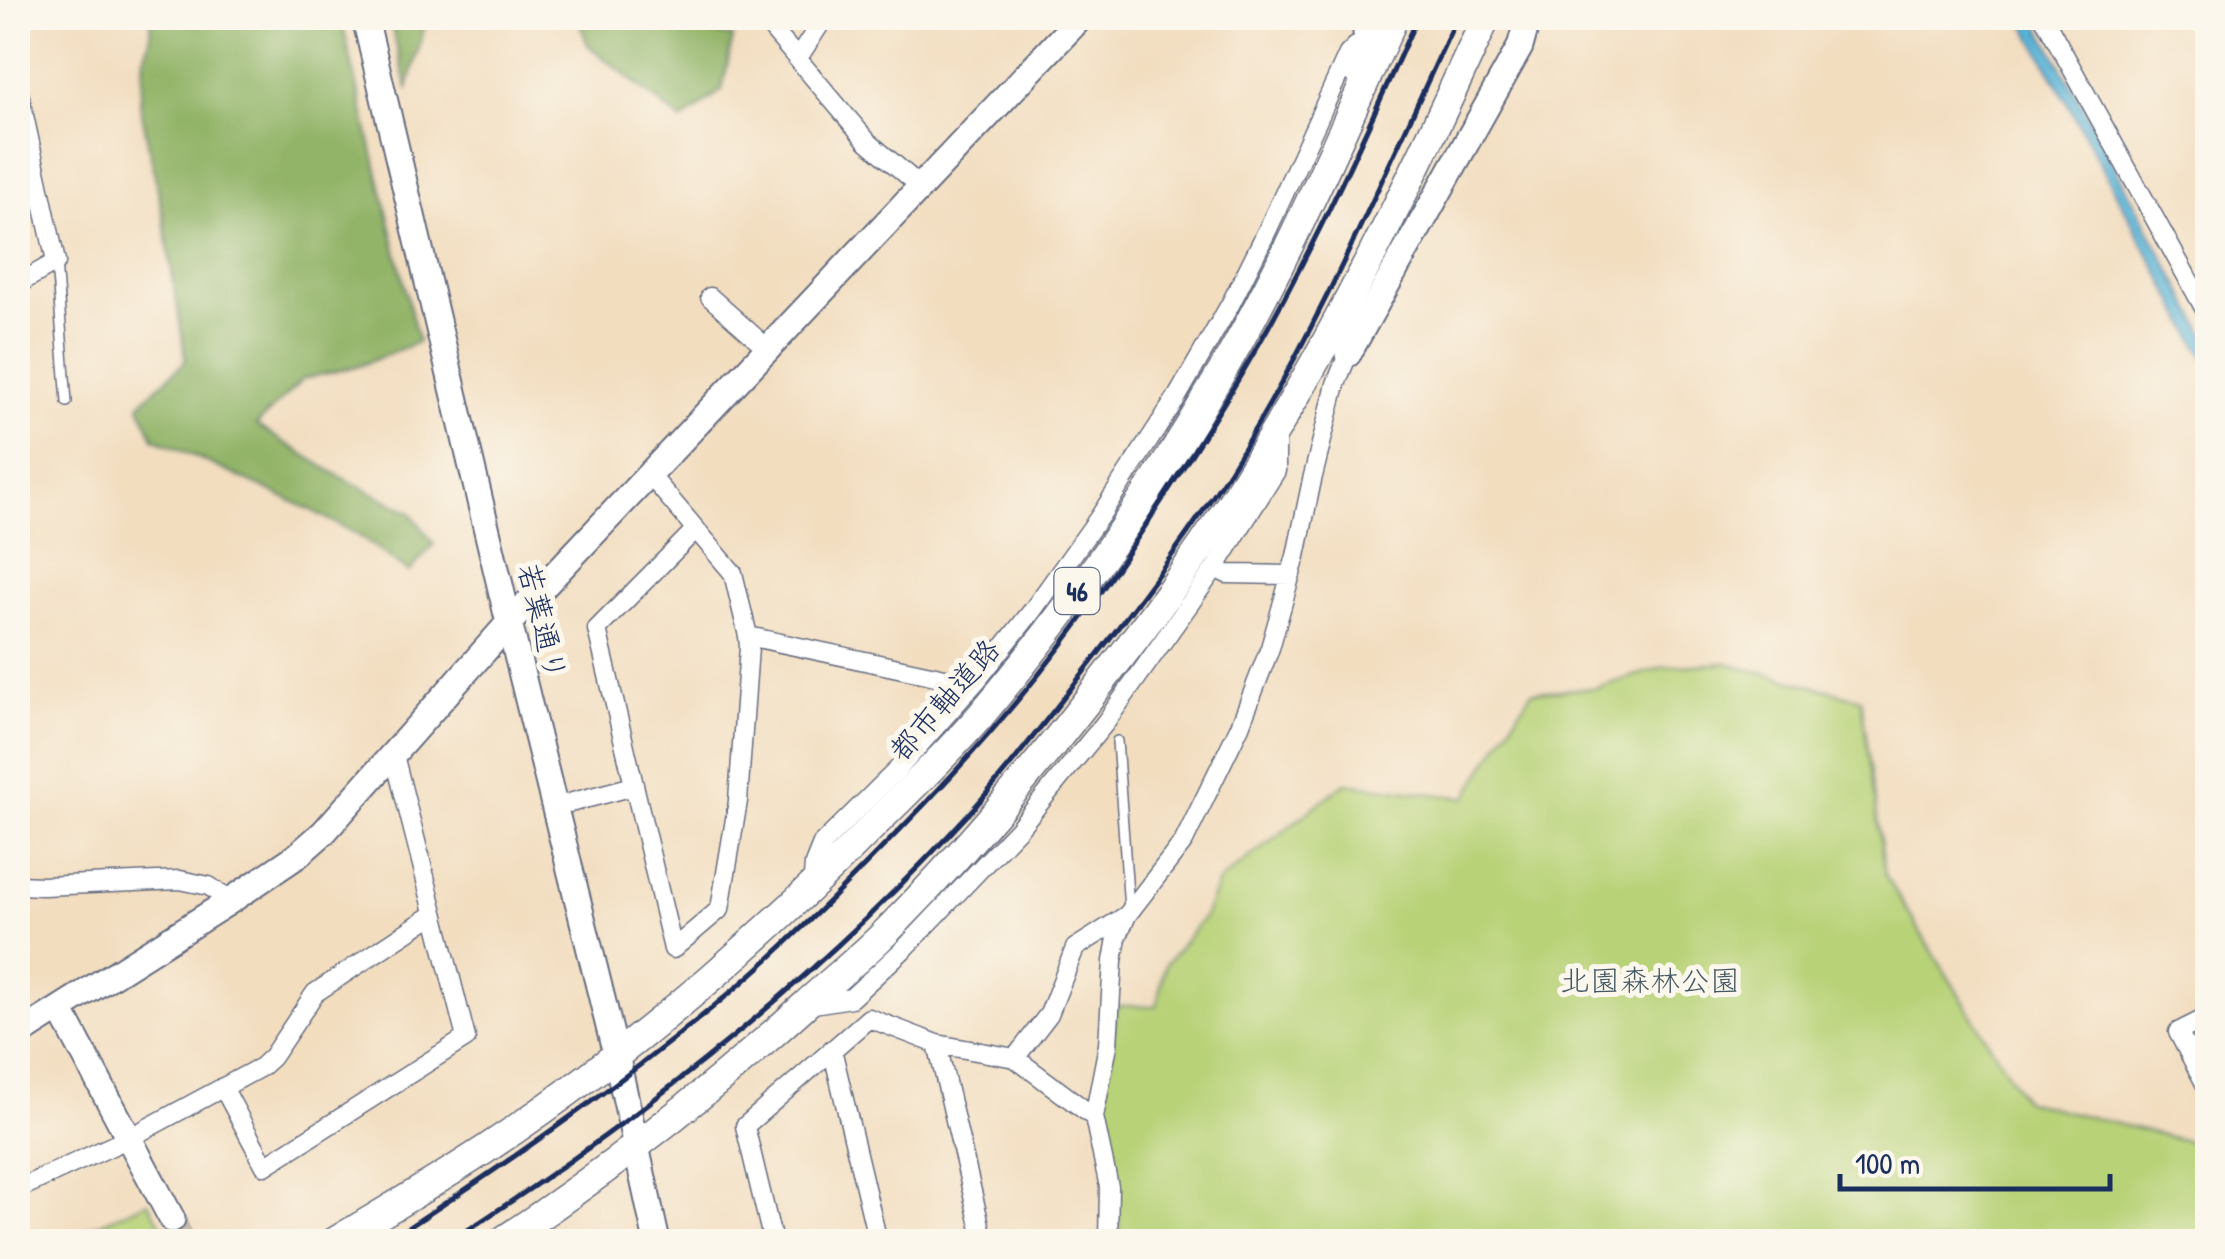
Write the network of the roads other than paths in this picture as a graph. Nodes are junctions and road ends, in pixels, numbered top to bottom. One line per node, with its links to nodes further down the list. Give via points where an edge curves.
1 (365, 18): 28 (street, 若葉通り)
2 (763, 18): 11 (street)
3 (824, 18): 11 (street)
4 (1080, 18): 13 (street)
5 (1366, 18): 10 (street)
6 (1394, 18): 10 (main road, 都市軸道路 / 46)
7 (1486, 18): 23 (main road, 46, via 1349,303)
8 (1528, 18): 21 (street, via 1520,47)
9 (2044, 18): 19 (street)
10 (1374, 47): 14 (main road, 都市軸道路 / 46); 15 (street, via 1356,46 1348,54)
11 (798, 58): 13 (street, via 868,141)
12 (18, 88): 16 (street)
13 (920, 186): 20 (street)
14 (1304, 217): 15 (street); 36 (main road, 都市軸道路 / 46, via 1212,389 1092,572 981,714)
15 (1271, 222): 30 (street, via 1177,397 1100,516)
16 (56, 262): 17 (street); 22 (lane)
17 (18, 284)
18 (710, 297): 20 (street)
19 (2208, 315)
20 (767, 348): 24 (street)
21 (1348, 354): 27 (street)
22 (67, 402)
23 (1276, 430): 26 (street, via 1276,471); 40 (main road, 46, via 1207,539 1047,754 886,932)
24 (649, 474): 25 (street); 28 (street)
25 (696, 529): 29 (street, via 733,573); 33 (street, via 597,629)
26 (1214, 568): 27 (street); 40 (street, via 1105,723 1019,828 851,998)
27 (1291, 574): 39 (street, via 1240,726 1199,812)
28 (509, 623): 32 (street); 34 (street, 若葉通り)
29 (748, 636): 30 (street); 33 (street, via 738,801 720,909 673,949)
30 (973, 684): 36 (street, via 822,844)
31 (1116, 741): 39 (lane)
32 (394, 755): 37 (street, via 324,832); 38 (street)
33 (634, 786): 34 (street)
34 (554, 806): 46 (street, 若葉通り)
35 (18, 884): 37 (street, via 180,880 209,886)
36 (812, 889): 46 (main road, 都市軸道路 / 46)
37 (230, 901): 41 (street)
38 (434, 914): 48 (street, via 315,993 272,1057); 48 (street, via 466,1038 265,1166)
39 (1128, 914): 47 (street, via 1075,948 1049,1014); 50 (street, via 1113,961 1108,1044)
40 (804, 1006): 52 (main road, 46)
41 (60, 1009): 43 (street); 51 (street)
42 (2208, 1017): 49 (street, via 2178,1032)
43 (18, 1035)
44 (937, 1044): 45 (street, via 869,1018); 47 (street); 60 (street)
45 (832, 1049): 58 (street, via 744,1126); 59 (street)
46 (616, 1055): 52 (street, 若葉通り); 55 (main road, 都市軸道路 / 46, via 484,1150)
47 (1015, 1058): 50 (street)
48 (223, 1088): 51 (street)
49 (2208, 1089)
50 (1094, 1117): 61 (street, via 1109,1187)
51 (129, 1138): 53 (street); 54 (street)
52 (635, 1146): 56 (main road, 46); 57 (street, 若葉通り)
53 (18, 1189)
54 (172, 1219)
55 (334, 1242)
56 (502, 1242)
57 (657, 1242)
58 (773, 1242)
59 (878, 1242)
60 (984, 1242)
61 (1108, 1242)

